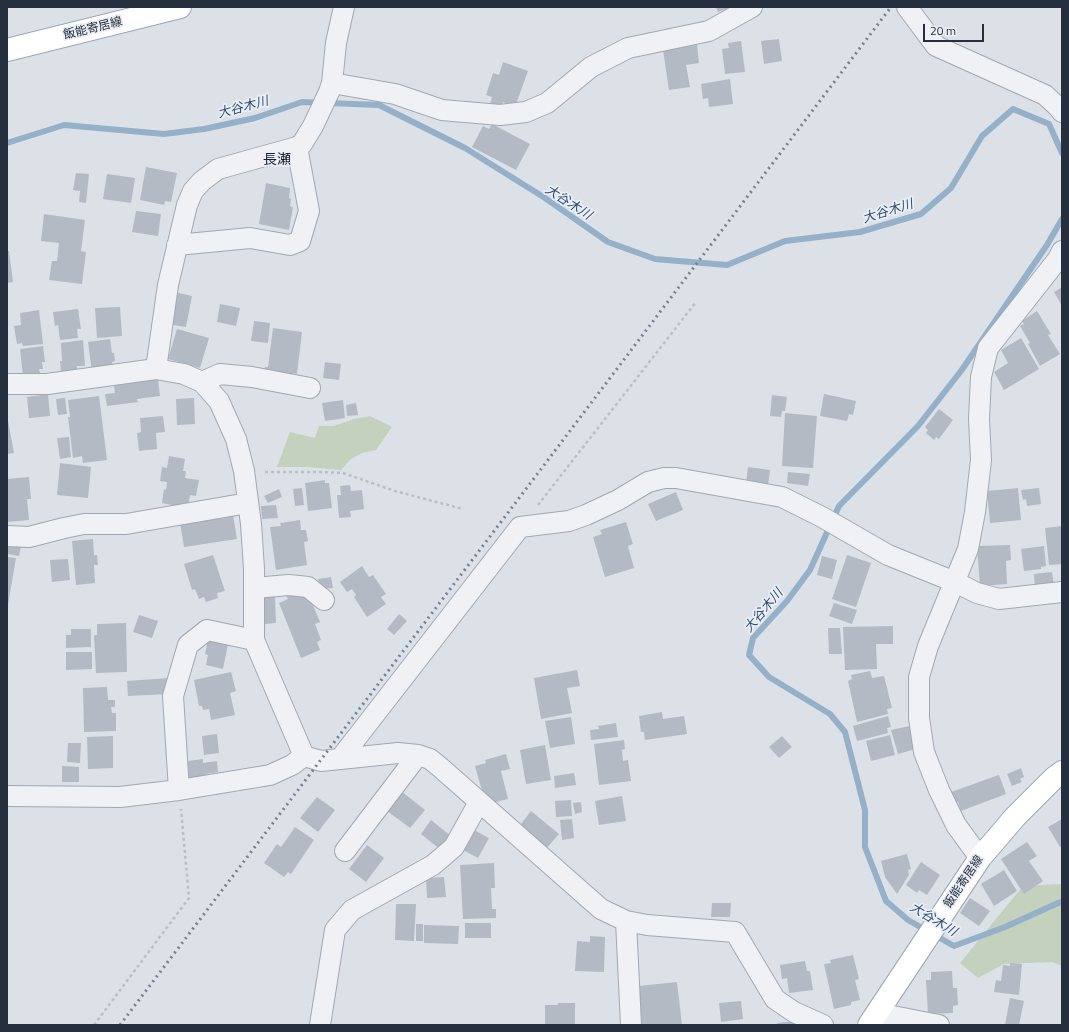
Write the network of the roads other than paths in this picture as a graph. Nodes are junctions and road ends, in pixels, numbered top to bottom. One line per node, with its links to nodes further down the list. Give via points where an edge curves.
1 (180, 7): 5 (main road, 飯能寄居線)
2 (344, 7): 6 (street)
3 (752, 7): 6 (street, via 709,31 628,48 591,67 547,103 526,112 500,115 442,110 395,94)
4 (907, 7): 7 (street, via 936,46 1045,94)
5 (7, 50)
6 (330, 87): 8 (street, via 313,126 302,144)
7 (1062, 112)
8 (297, 147): 9 (street, via 218,169 202,181 193,191 187,205); 9 (street, via 309,211 300,241 290,244 250,238)
9 (177, 245): 11 (street, via 168,286)
10 (1062, 251): 17 (street, via 988,348 981,377 981,460 975,512 968,549)
11 (156, 369): 12 (street, via 184,374); 13 (street, via 47,384)
12 (202, 382): 14 (street, via 220,374); 15 (street, via 219,401 236,439)
13 (7, 384)
14 (310, 388)
15 (248, 503): 16 (street, via 126,524 84,524 29,537); 18 (street)
16 (7, 536)
17 (955, 582): 19 (street, via 999,600); 24 (street, via 888,556 782,497 676,478 648,482 618,500 569,521 520,527); 30 (street, via 928,646 919,677 918,718 924,752 939,790 956,825)
18 (254, 588): 20 (street, via 289,585 308,587); 21 (street)
19 (1062, 592)
20 (324, 600)
21 (254, 640): 23 (street); 26 (street, via 207,630 188,645 173,696)
22 (418, 755): 24 (street, via 398,753); 28 (street, via 430,759); 29 (street)
23 (304, 756): 24 (street, via 321,761); 26 (street, via 292,765 270,775)
24 (340, 759)
25 (1062, 772): 30 (main road, 飯能寄居線, via 1015,817)
26 (179, 790): 27 (street, via 120,797)
27 (7, 796)
28 (479, 802): 31 (street, via 601,909); 33 (street, via 454,847 433,865 352,910 335,930)
29 (345, 851)
30 (980, 858): 32 (main road, 飯能寄居線)
31 (626, 921): 34 (street); 35 (street, via 735,932 775,999 794,1012)
32 (873, 1019): 36 (street)
33 (320, 1025)
34 (631, 1025)
35 (824, 1025)
36 (939, 1025)

